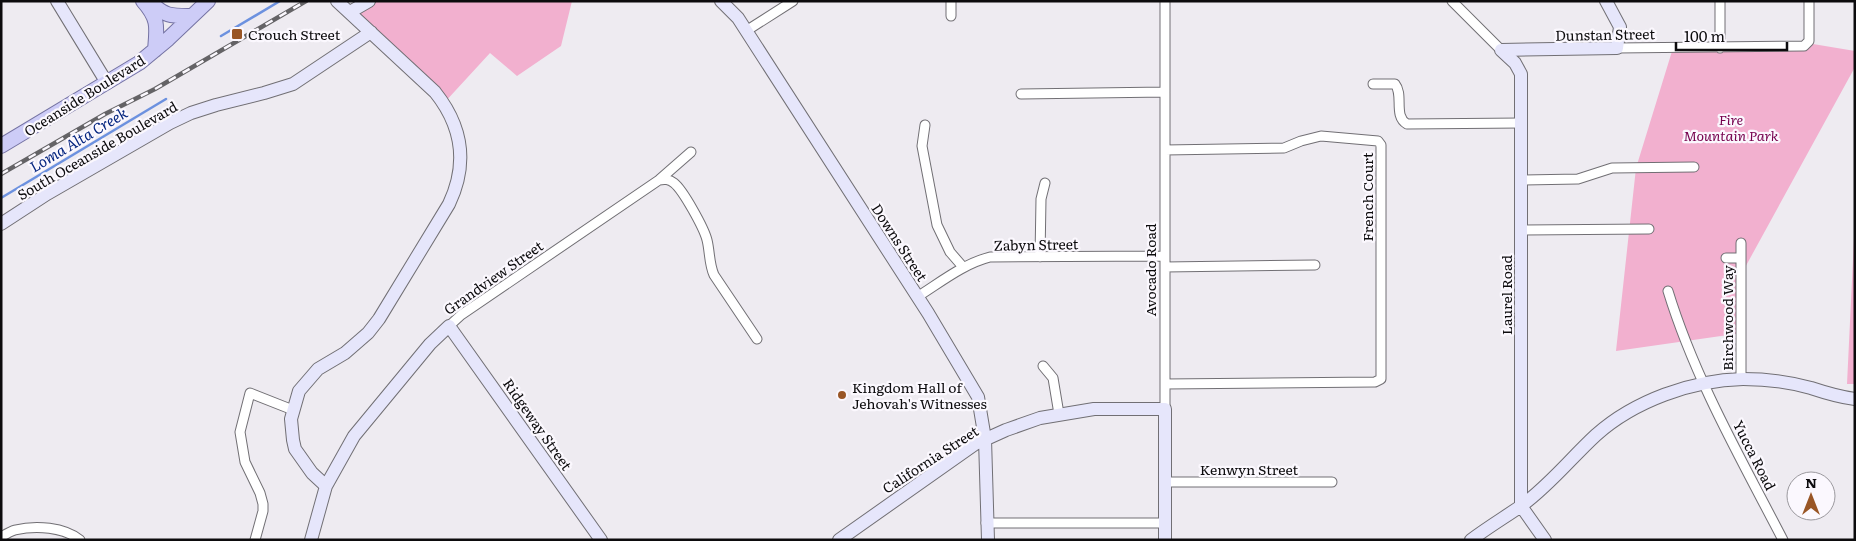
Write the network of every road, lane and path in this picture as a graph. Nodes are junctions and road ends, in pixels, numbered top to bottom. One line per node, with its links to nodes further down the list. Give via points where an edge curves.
1 (57, 1): 24 (street)
2 (142, 1): 22 (main road, via 155,18)
3 (150, 1): 16 (main road, via 160,12)
4 (208, 1): 16 (main road, Oceanside Boulevard)
5 (337, 1): 15 (street)
6 (369, 1): 15 (street)
7 (722, 1): 18 (street, Downs Street)
8 (793, 1): 18 (street)
9 (951, 1): 17 (street)
10 (1165, 1): 26 (street, Avocado Road)
11 (1452, 1): 23 (street)
12 (1606, 1): 20 (street, via 1620,27)
13 (1720, 1): 21 (street)
14 (1809, 1): 21 (street, Dunstan Street, via 1807,43 1798,47)
15 (350, 12): 19 (street)
16 (192, 16): 22 (main road, Oceanside Boulevard)
17 (951, 16)
18 (746, 31): 49 (street, Downs Street)
19 (371, 32): 37 (street, South Oceanside Boulevard, via 293,84 216,105 170,123); 58 (street, via 444,103 457,130 460,169 449,204 379,319 345,353 318,369 299,391)
20 (1617, 48): 21 (street, Dunstan Street); 23 (street, Dunstan Street)
21 (1720, 48)
22 (155, 50): 24 (main road, Oceanside Boulevard)
23 (1501, 50): 28 (street, Laurel Road, via 1515,62 1521,74)
24 (107, 83): 30 (main road, Oceanside Boulevard)
25 (1373, 84): 28 (street, via 1395,84 1399,88 1400,115 1407,124)
26 (1165, 92): 27 (street); 31 (street, Avocado Road)
27 (1021, 94)
28 (1521, 123): 35 (street, Laurel Road)
29 (925, 125): 46 (street, via 922,146 937,224 950,252)
30 (1, 146)
31 (1165, 150): 41 (street, Avocado Road); 55 (street, French Court, via 1284,148 1321,136 1378,141 1381,145 1381,379 1375,382)
32 (691, 152): 34 (street, Grandview Street)
33 (1694, 167): 35 (street, via 1612,168 1578,179)
34 (659, 180): 50 (street, Grandview Street); 51 (street, via 675,183 703,227 710,267)
35 (1521, 180): 38 (street, Laurel Road)
36 (1045, 183): 42 (street, via 1041,199)
37 (1, 224)
38 (1521, 230): 39 (street); 64 (street, Laurel Road)
39 (1648, 230)
40 (1741, 243): 44 (street, Birchwood Way)
41 (1165, 256): 42 (street, Zabyn Street); 47 (street, Avocado Road)
42 (1040, 257): 46 (street, Zabyn Street, via 990,257)
43 (1726, 258): 44 (street, Birchwood Way)
44 (1741, 258): 53 (street, Birchwood Way)
45 (1315, 265): 47 (street)
46 (963, 267): 49 (street, Zabyn Street)
47 (1165, 267): 55 (street, Avocado Road)
48 (1668, 291): 54 (street, Yucca Road)
49 (917, 296): 60 (street, Downs Street, via 978,397)
50 (449, 326): 63 (street, Grandview Street, via 430,344 354,436); 71 (street, Ridgeway Street)
51 (757, 339)
52 (1043, 366): 59 (street, via 1053,378)
53 (1741, 379): 54 (street); 56 (street, via 1809,388)
54 (1702, 383): 64 (street, via 1659,396 1620,418 1597,434); 77 (street, Yucca Road)
55 (1165, 384): 57 (street, Avocado Road)
56 (1855, 399)
57 (1165, 409): 59 (street, California Street, via 1094,409); 61 (street, Avocado Road)
58 (293, 410): 63 (street, via 295,448 312,474); 69 (street, via 250,393 240,432 245,462 263,504)
59 (1059, 414): 60 (street, California Street)
60 (985, 440): 65 (street, Downs Street); 72 (street, California Street)
61 (1165, 482): 62 (street, Kenwyn Street); 66 (street, Avocado Road)
62 (1332, 482)
63 (326, 486): 70 (street, Grandview Street)
64 (1521, 506): 75 (street); 76 (street)
65 (986, 523): 66 (street); 73 (street, Downs Street)
66 (1165, 523): 74 (street, Avocado Road)
67 (1, 537): 68 (street, via 14,530 53,528)
68 (80, 540)
69 (255, 540)
70 (311, 540)
71 (601, 540)
72 (839, 540)
73 (988, 540)
74 (1165, 540)
75 (1471, 540)
76 (1545, 540)
77 (1783, 540)

